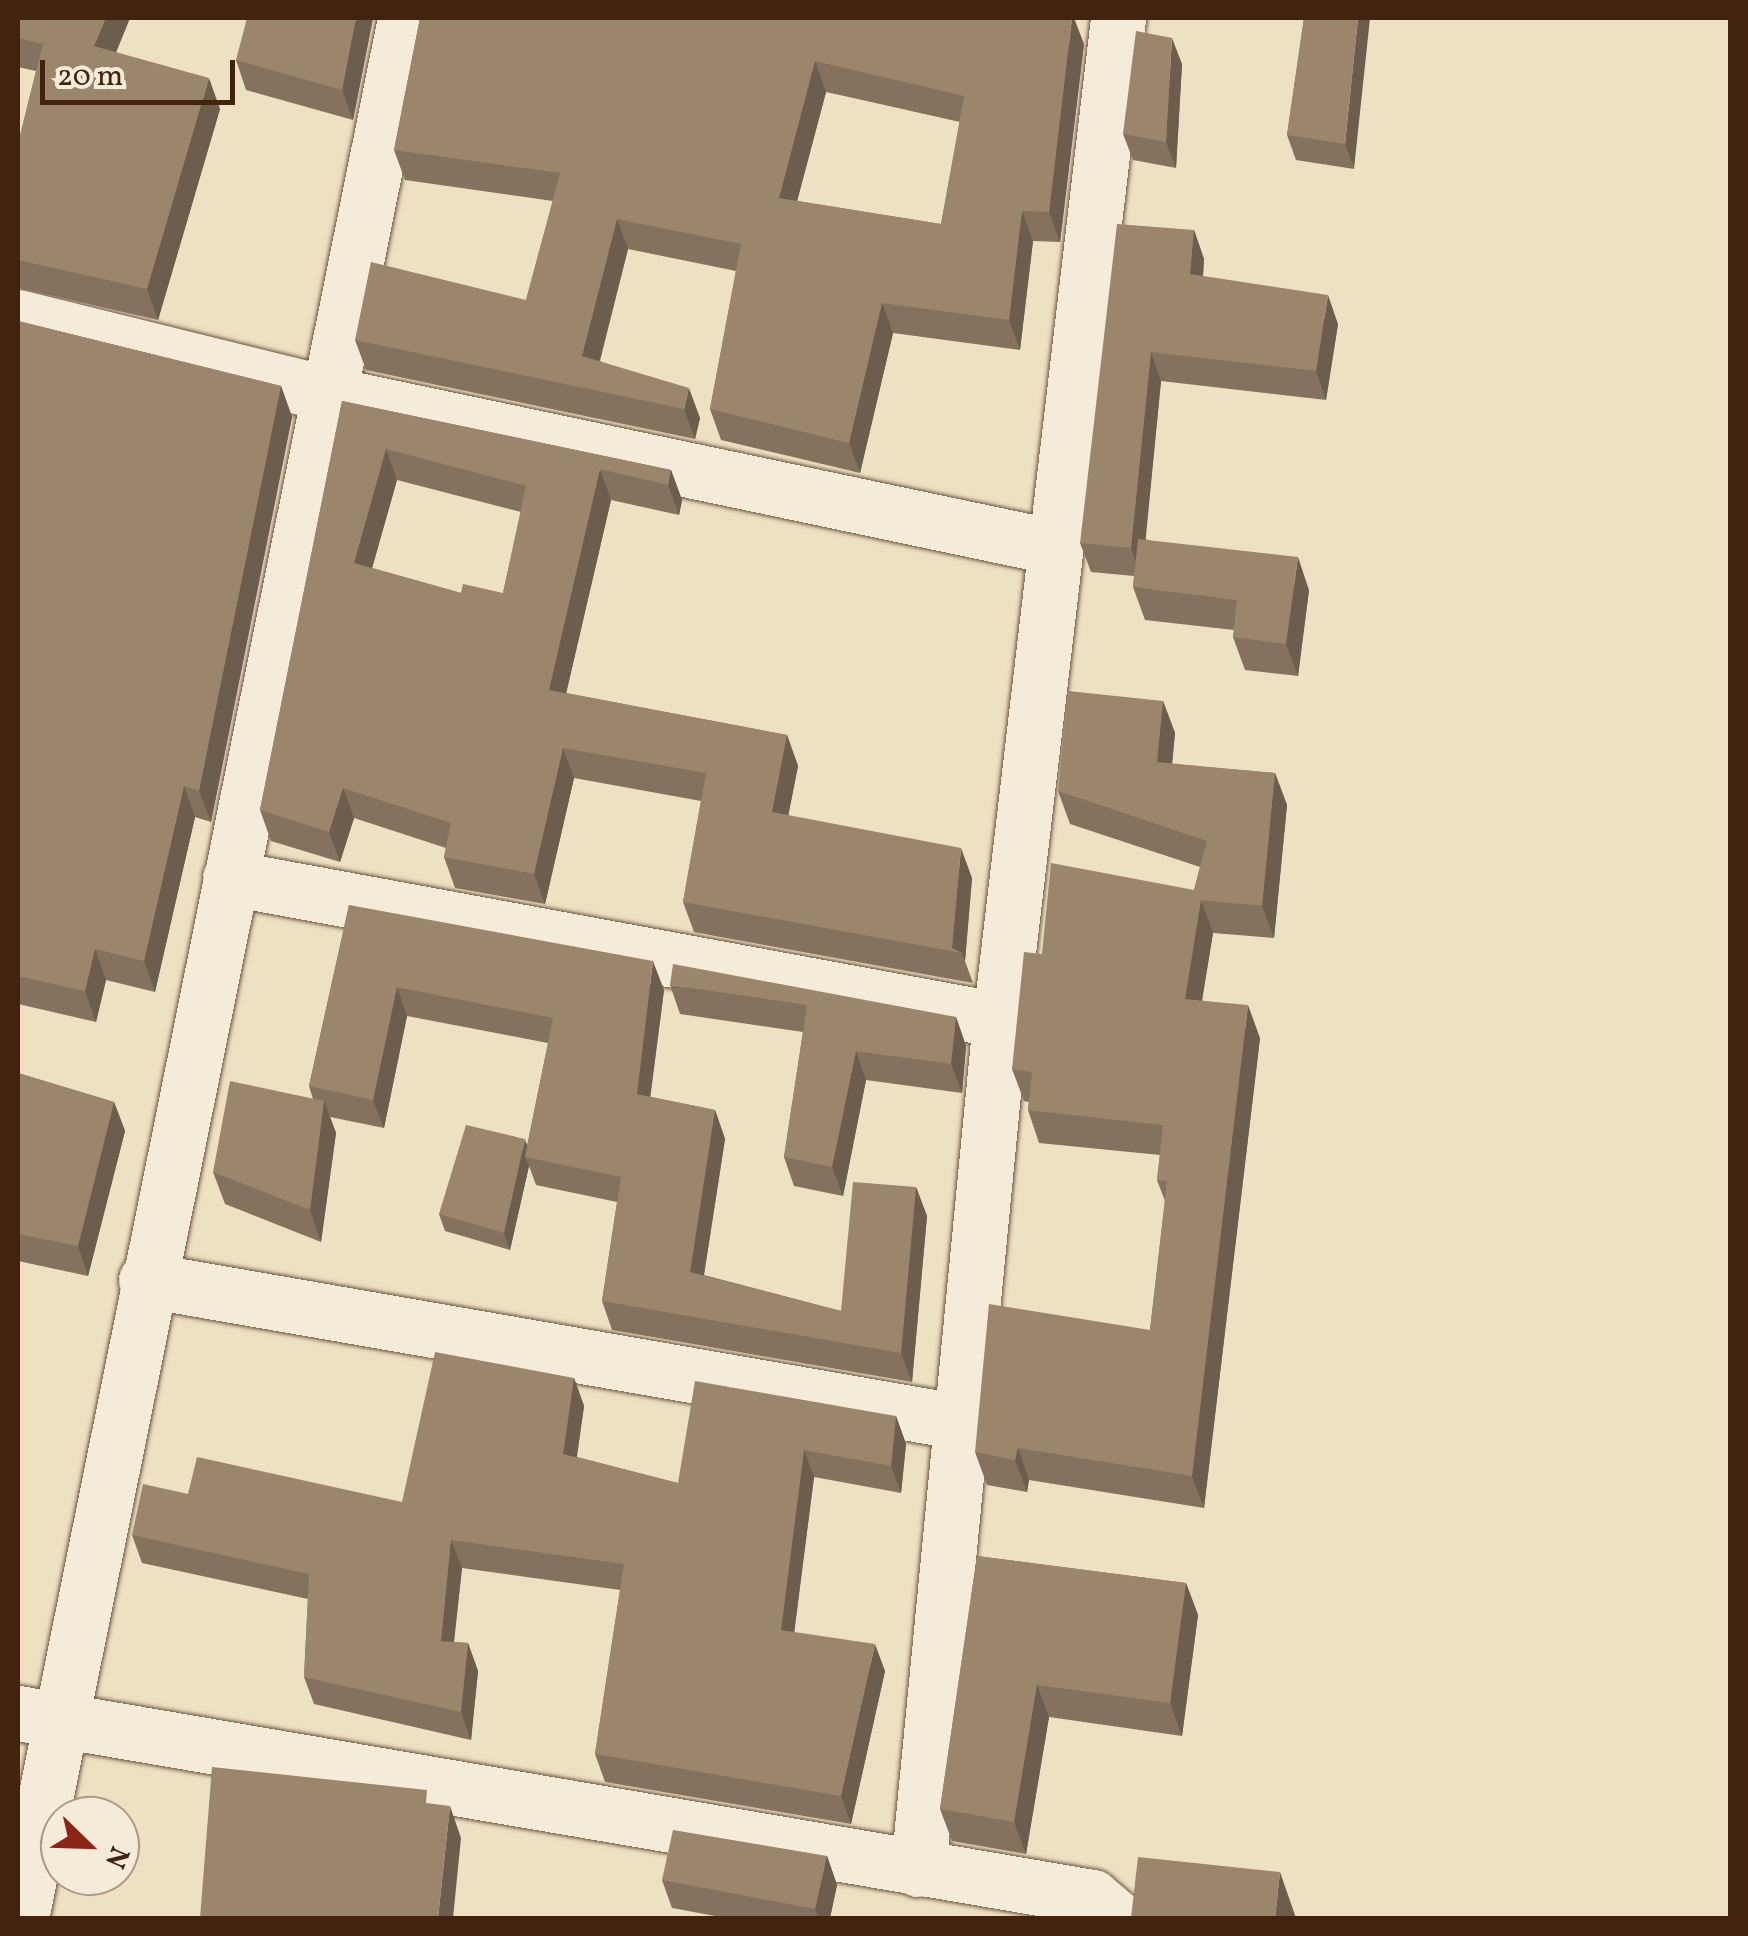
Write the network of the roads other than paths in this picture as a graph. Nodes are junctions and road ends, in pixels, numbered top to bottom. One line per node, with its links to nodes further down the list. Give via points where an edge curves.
1 (405, 18): 4 (street)
2 (1118, 18): 5 (street)
3 (18, 317): 4 (street)
4 (324, 394): 5 (street); 6 (street)
5 (1055, 547): 7 (street)
6 (230, 878): 7 (street); 8 (street)
7 (1000, 1020): 9 (street)
8 (146, 1280): 9 (street); 10 (street)
9 (967, 1423): 11 (street)
10 (36, 1716): 11 (street); 12 (street)
11 (918, 1869): 13 (street, via 1092,1897)
12 (21, 1918)
13 (1117, 1918)

